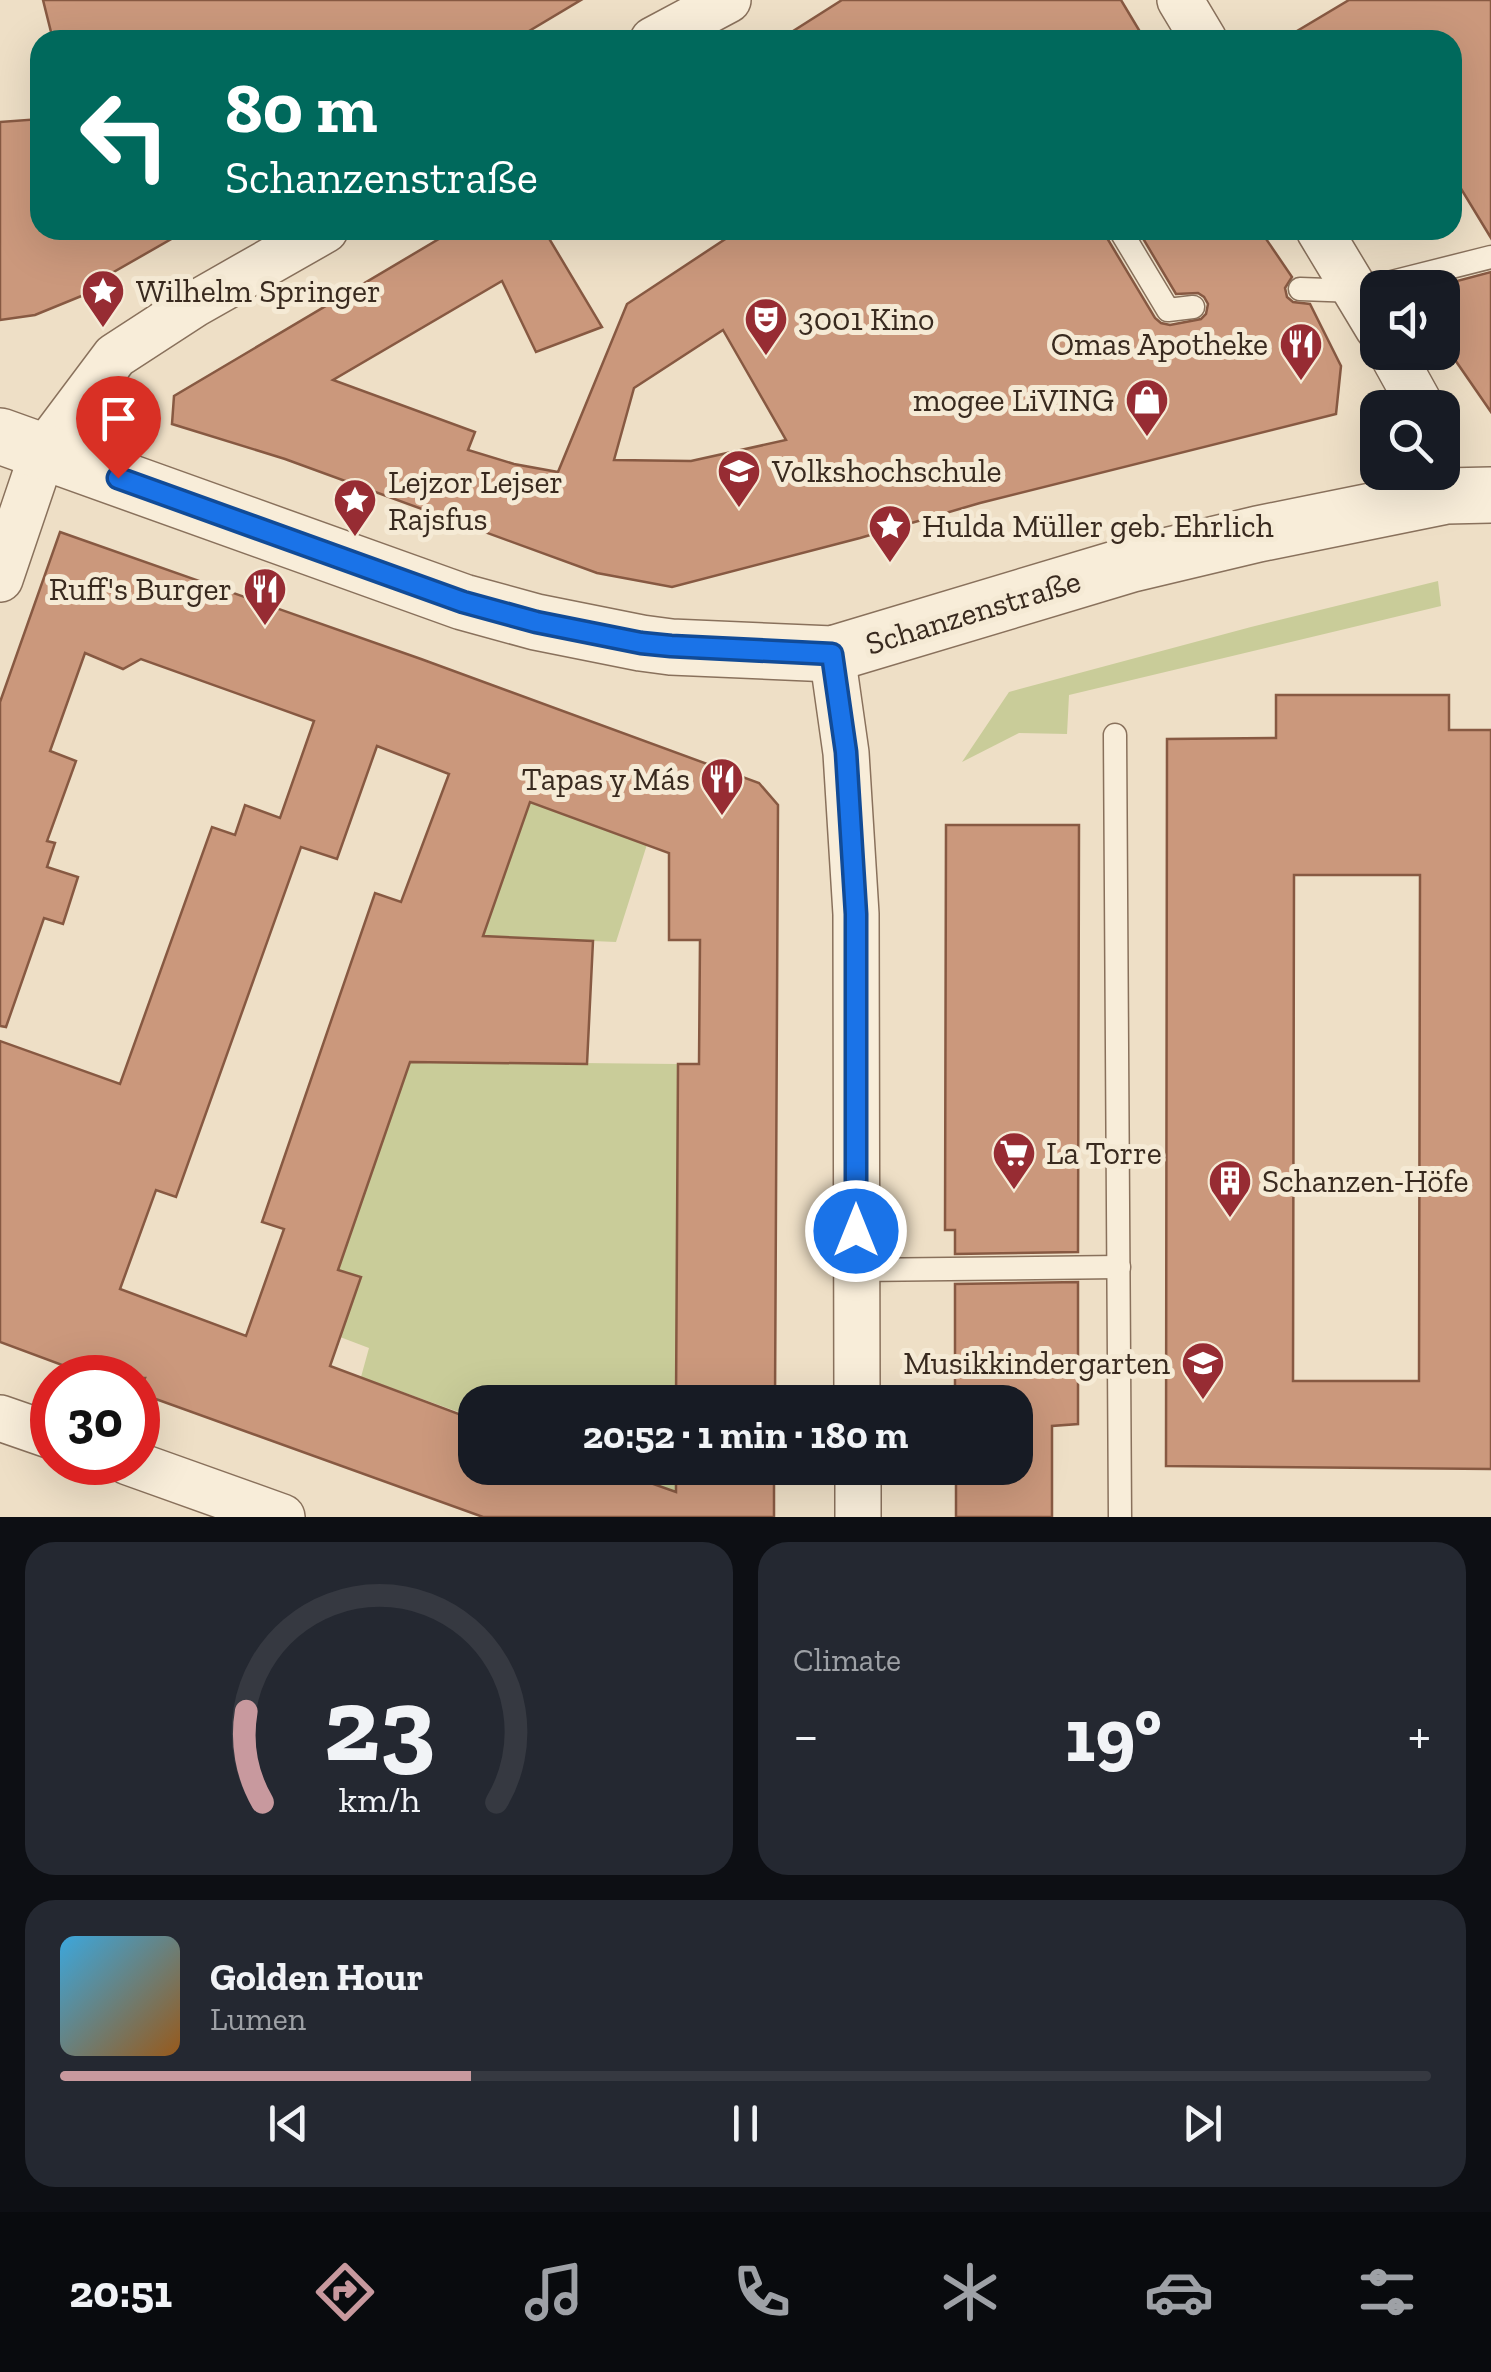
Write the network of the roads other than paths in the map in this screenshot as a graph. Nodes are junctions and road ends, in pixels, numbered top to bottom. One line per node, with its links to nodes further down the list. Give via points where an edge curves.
1 (728, 0): 3 (street)
2 (1180, 0): 4 (street)
3 (672, 30)
4 (1198, 30)
5 (307, 240): 14 (street, via 114,356)
6 (1126, 240): 12 (lane, via 1168,310)
7 (1325, 240): 11 (street)
8 (1491, 258): 9 (lane)
9 (1460, 271)
10 (1300, 289): 13 (lane)
11 (1360, 298)
12 (1193, 307)
13 (1360, 308)
14 (21, 444): 16 (street); 17 (street, Schanzenstraße, via 536,622 641,643)
15 (1450, 490): 17 (street, Schanzenstraße, via 1132,564)
16 (0, 579)
17 (832, 654): 20 (street, via 856,914)
18 (1116, 735): 19 (lane)
19 (1119, 1267): 20 (lane); 28 (lane)
20 (857, 1270): 21 (street)
21 (857, 1385)
22 (0, 1418): 23 (street)
23 (30, 1428)
24 (160, 1473): 26 (street)
25 (858, 1485): 27 (street)
26 (282, 1517)
27 (858, 1517)
28 (1120, 1517)

